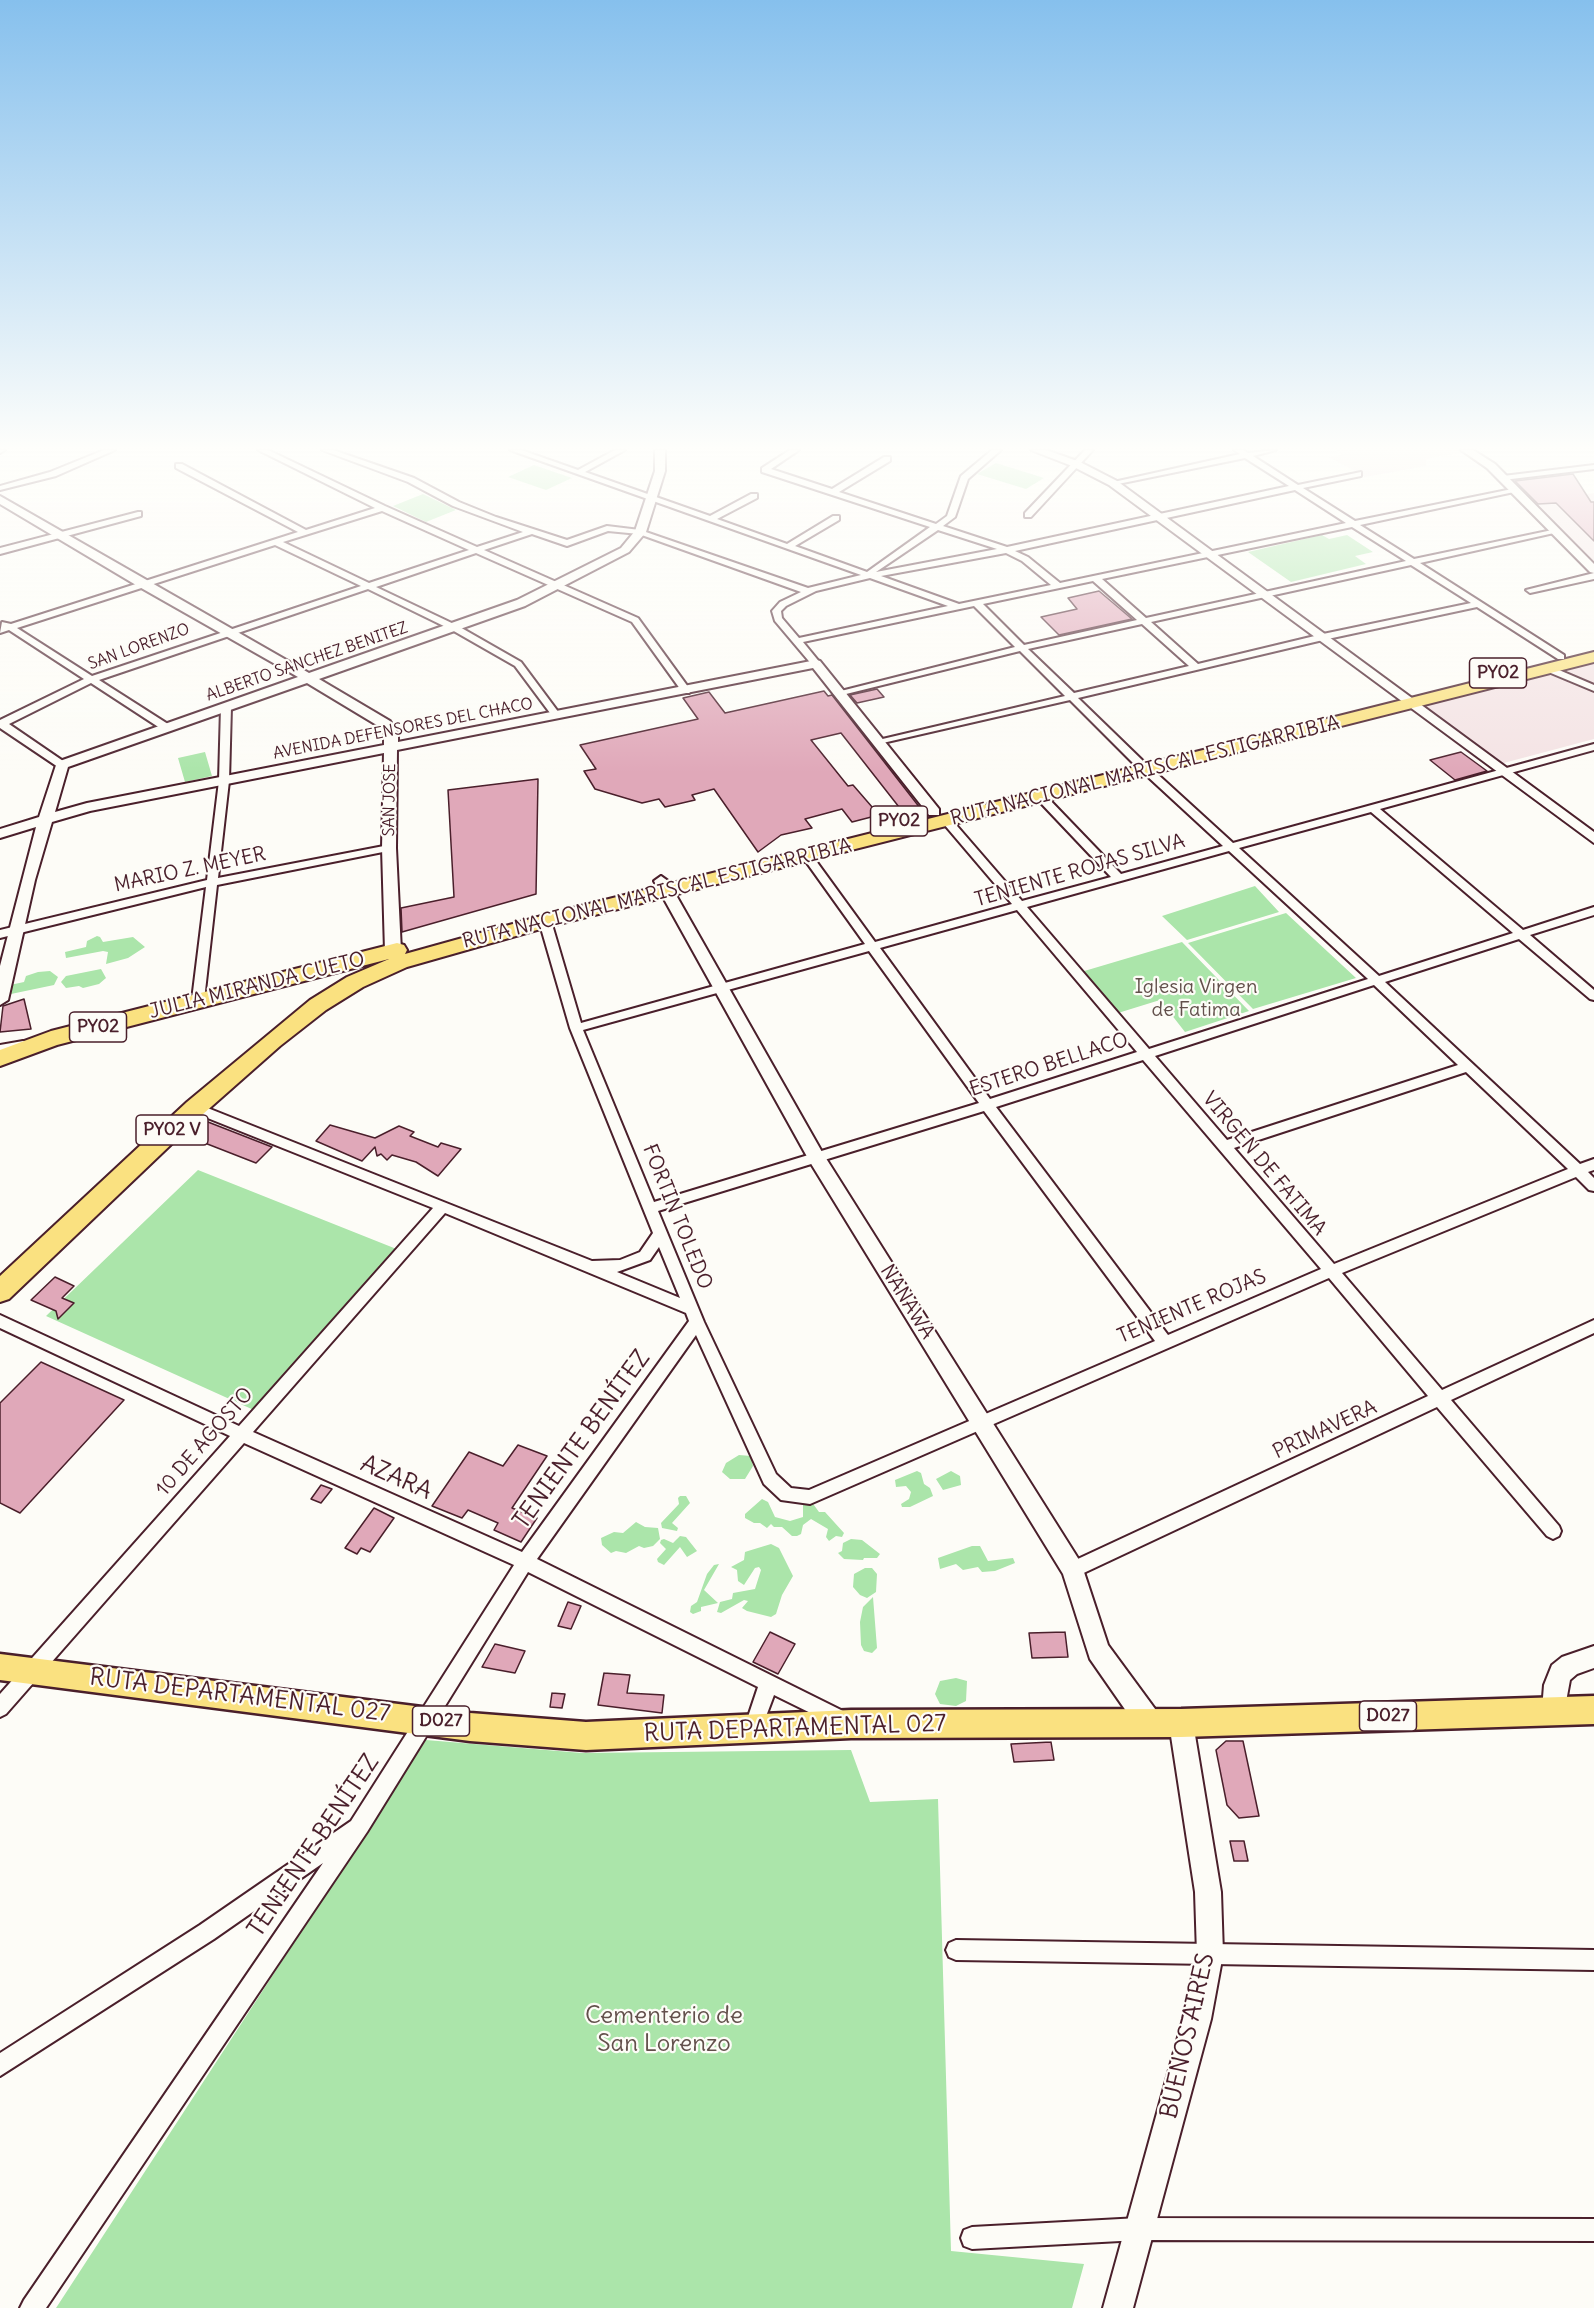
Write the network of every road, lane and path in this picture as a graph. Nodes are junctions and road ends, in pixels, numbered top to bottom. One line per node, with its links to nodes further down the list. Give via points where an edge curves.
1 (97, 558): 22 (street, SAN JOSE)
2 (222, 558): 22 (street)
3 (309, 558): 23 (street)
4 (448, 558): 23 (street, SAN LORENZO)
5 (494, 558): 24 (street)
6 (611, 558): 24 (street, ALBERTO SANCHEZ BENITEZ)
7 (713, 558): 27 (street)
8 (820, 558): 19 (street)
9 (891, 558): 19 (street)
10 (966, 558): 19 (street)
11 (1022, 558): 25 (street)
12 (1189, 558): 21 (street)
13 (1216, 558): 28 (street)
14 (1408, 558): 17 (street)
15 (1428, 558): 17 (street)
16 (1581, 558): 18 (street)
17 (1413, 561): 28 (street); 30 (street)
18 (1594, 570)
19 (869, 576): 27 (street); 31 (street)
20 (1594, 576): 26 (street)
21 (1096, 579): 25 (street); 33 (street)
22 (140, 584): 34 (street); 36 (street, SAN JOSE)
23 (366, 585): 35 (street); 36 (street, SAN LORENZO)
24 (559, 586): 35 (street, ALBERTO SANCHEZ BENITEZ); 48 (street, via 635,620)
25 (1058, 586): 29 (street)
26 (1530, 590)
27 (807, 591): 38 (street, via 776,611)
28 (1266, 594): 33 (street); 37 (street)
29 (977, 604): 31 (street); 39 (street)
30 (1480, 604): 37 (street); 42 (street)
31 (959, 608): 38 (street)
32 (0, 620): 34 (street)
33 (1143, 621): 39 (street); 44 (street)
34 (5, 628): 45 (street)
35 (455, 628): 46 (street, ALBERTO SANCHEZ BENITEZ); 53 (street, via 518,664)
36 (226, 632): 45 (street, SAN LORENZO); 46 (street, SAN JOSE)
37 (1323, 637): 44 (street); 51 (street)
38 (796, 640): 43 (street)
39 (1022, 648): 49 (street); 50 (street)
40 (1594, 648): 42 (highway, RUTA NACIONAL MARISCAL ESTIGARRIBIA / PY02)
41 (1594, 657): 42 (highway, RUTA NACIONAL MARISCAL ESTIGARRIBIA / PY02)
42 (1555, 663): 47 (street); 51 (highway, RUTA NACIONAL MARISCAL ESTIGARRIBIA / PY02)
43 (816, 664): 48 (street, AVENIDA DEFENSORES DEL CHACO); 49 (street)
44 (1196, 668): 50 (street)
45 (92, 679): 54 (street, SAN LORENZO); 55 (street)
46 (310, 679): 52 (street, ALBERTO SANCHEZ BENITEZ); 58 (street, SAN JOSE, via 385,724 392,733)
47 (1594, 688)
48 (686, 690): 53 (street, AVENIDA DEFENSORES DEL CHACO)
49 (838, 693): 56 (street)
50 (1070, 698): 56 (street); 60 (street)
51 (1407, 700): 60 (highway, RUTA NACIONAL MARISCAL ESTIGARRIBIA / PY02); 61 (street)
52 (226, 707): 55 (street, ALBERTO SANCHEZ BENITEZ); 62 (street)
53 (556, 715): 58 (street, AVENIDA DEFENSORES DEL CHACO)
54 (0, 724): 59 (street)
55 (167, 728): 59 (street, ALBERTO SANCHEZ BENITEZ)
56 (878, 743): 65 (street)
57 (1594, 747): 61 (street, TENIENTE ROJAS SILVA)
58 (392, 748): 62 (street, AVENIDA DEFENSORES DEL CHACO); 69 (street, SAN JOSE)
59 (62, 765): 66 (street)
60 (1143, 767): 63 (highway, RUTA NACIONAL MARISCAL ESTIGARRIBIA / PY02); 65 (highway, RUTA NACIONAL MARISCAL ESTIGARRIBIA / PY02); 70 (street)
61 (1504, 771): 64 (street, TENIENTE ROJAS SILVA); 68 (street)
62 (224, 781): 66 (street, AVENIDA DEFENSORES DEL CHACO); 73 (street)
63 (1042, 798): 65 (highway, RUTA NACIONAL MARISCAL ESTIGARRIBIA / PY02); 72 (street)
64 (1371, 807): 70 (street, TENIENTE ROJAS SILVA); 80 (street)
65 (941, 817): 71 (highway, RUTA NACIONAL MARISCAL ESTIGARRIBIA / PY02); 74 (highway, RUTA NACIONAL MARISCAL ESTIGARRIBIA / PY02); 75 (street, VIRGEN DE FATIMA)
66 (45, 818): 67 (street, AVENIDA DEFENSORES DEL CHACO); 78 (street)
67 (0, 834)
68 (1594, 839)
69 (389, 848): 73 (street, MARIO Z. MEYER); 82 (street, SAN JOSE)
70 (1229, 848): 72 (street, TENIENTE ROJAS SILVA); 84 (street)
71 (807, 856): 74 (highway, RUTA NACIONAL MARISCAL ESTIGARRIBIA / PY02); 81 (street)
72 (1119, 879): 75 (street, TENIENTE ROJAS SILVA)
73 (210, 883): 78 (street, MARIO Z. MEYER); 89 (street)
74 (664, 886): 77 (highway, RUTA NACIONAL MARISCAL ESTIGARRIBIA / PY02); 82 (highway, RUTA NACIONAL MARISCAL ESTIGARRIBIA / PY02); 86 (street, NANAWA)
75 (1018, 908): 81 (street, TENIENTE ROJAS SILVA); 93 (street, VIRGEN DE FATIMA)
76 (1594, 912): 80 (street, ESTERO BELLACO)
77 (545, 921): 82 (highway, RUTA NACIONAL MARISCAL ESTIGARRIBIA / PY02); 90 (street, FORTIN TOLEDO)
78 (16, 928): 79 (street, MARIO Z. MEYER); 88 (street)
79 (0, 934)
80 (1520, 934): 84 (street, ESTERO BELLACO); 87 (street)
81 (872, 947): 86 (street, TENIENTE ROJAS SILVA); 96 (street)
82 (396, 957): 83 (highway, JULIA MIRANDA CUETO / PY02); 85 (highway, RUTA NACIONAL MARISCAL ESTIGARRIBIA / PY02)
83 (337, 966): 85 (highway); 89 (highway, JULIA MIRANDA CUETO / PY02)
84 (1375, 979): 93 (street, ESTERO BELLACO); 95 (street)
85 (355, 982): 97 (highway, RUTA NACIONAL MARISCAL ESTIGARRIBIA / PY02 V, via 272,1041)
86 (721, 987): 90 (street, TENIENTE ROJAS SILVA); 99 (street, NANAWA)
87 (1594, 996)
88 (0, 1000)
89 (198, 1000): 91 (highway, JULIA MIRANDA CUETO / PY02)
90 (576, 1028): 104 (street, FORTIN TOLEDO)
91 (51, 1039): 92 (street, JULIA MIRANDA CUETO); 94 (highway, JULIA MIRANDA CUETO / PY02)
92 (0, 1049)
93 (1145, 1055): 96 (street, ESTERO BELLACO); 98 (street, VIRGEN DE FATIMA)
94 (0, 1058)
95 (1467, 1067): 98 (street); 101 (street)
96 (987, 1105): 99 (street, ESTERO BELLACO); 112 (street)
97 (195, 1108): 103 (street); 108 (highway, RUTA NACIONAL MARISCAL ESTIGARRIBIA / PY02 V)
98 (1224, 1146): 107 (street, VIRGEN DE FATIMA)
99 (816, 1157): 104 (street, ESTERO BELLACO); 114 (street, NANAWA)
100 (1594, 1164): 101 (street, TENIENTE ROJAS)
101 (1579, 1171): 102 (street); 107 (street, TENIENTE ROJAS)
102 (1594, 1186)
103 (443, 1206): 106 (street); 115 (street, 10 DE AGOSTO)
104 (651, 1208): 105 (street, FORTIN TOLEDO)
105 (660, 1234): 106 (street, via 645,1257 621,1266); 109 (street, FORTIN TOLEDO)
106 (588, 1266): 109 (street)
107 (1329, 1272): 112 (street, TENIENTE ROJAS); 113 (street, VIRGEN DE FATIMA)
108 (0, 1292)
109 (694, 1316): 116 (street, FORTIN TOLEDO, via 770,1479 787,1495); 118 (street, TENIENTE BENÍTEZ)
110 (0, 1321): 115 (street, AZARA)
111 (1594, 1326): 113 (street, PRIMAVERA)
112 (1165, 1342): 114 (street, TENIENTE ROJAS)
113 (1440, 1400): 117 (street, VIRGEN DE FATIMA); 119 (street, PRIMAVERA)
114 (981, 1422): 116 (street, TENIENTE ROJAS); 119 (street, NANAWA)
115 (241, 1434): 118 (street, AZARA); 122 (street, 10 DE AGOSTO)
116 (810, 1497)
117 (1553, 1531)
118 (525, 1562): 123 (street, AZARA); 127 (street, TENIENTE BENÍTEZ)
119 (1073, 1570): 128 (street, NANAWA, via 1098,1651)
120 (1594, 1657): 125 (street, via 1560,1673)
121 (0, 1667): 122 (main road, RUTA DEPARTAMENTAL 027 / D027)
122 (33, 1671): 124 (street, 10 DE AGOSTO); 127 (main road, RUTA DEPARTAMENTAL 027 / D027)
123 (768, 1685): 130 (street, AZARA); 131 (street)
124 (0, 1708)
125 (1554, 1710): 126 (main road, RUTA DEPARTAMENTAL 027 / D027); 129 (main road, RUTA DEPARTAMENTAL 027 / D027)
126 (1594, 1710)
127 (429, 1719): 131 (main road, RUTA DEPARTAMENTAL 027 / D027, via 586,1736); 132 (street, TENIENTE BENÍTEZ)
128 (1149, 1722): 129 (main road, RUTA DEPARTAMENTAL 027 / D027); 130 (main road, RUTA DEPARTAMENTAL 027 / D027)
129 (1181, 1723): 134 (street, BUENOS AIRES, via 1208,1892)
130 (851, 1724): 131 (main road, RUTA DEPARTAMENTAL 027 / D027)
131 (753, 1729)
132 (360, 1825): 136 (street, via 207,1932); 140 (street, TENIENTE BENÍTEZ)
133 (956, 1950): 134 (street)
134 (1210, 1954): 135 (street); 137 (street, BUENOS AIRES, via 1197,2019)
135 (1594, 1960)
136 (0, 2065)
137 (1139, 2229): 138 (street); 139 (street); 141 (street, BUENOS AIRES)
138 (1594, 2230)
139 (972, 2238)
140 (32, 2308)
141 (1118, 2308)

